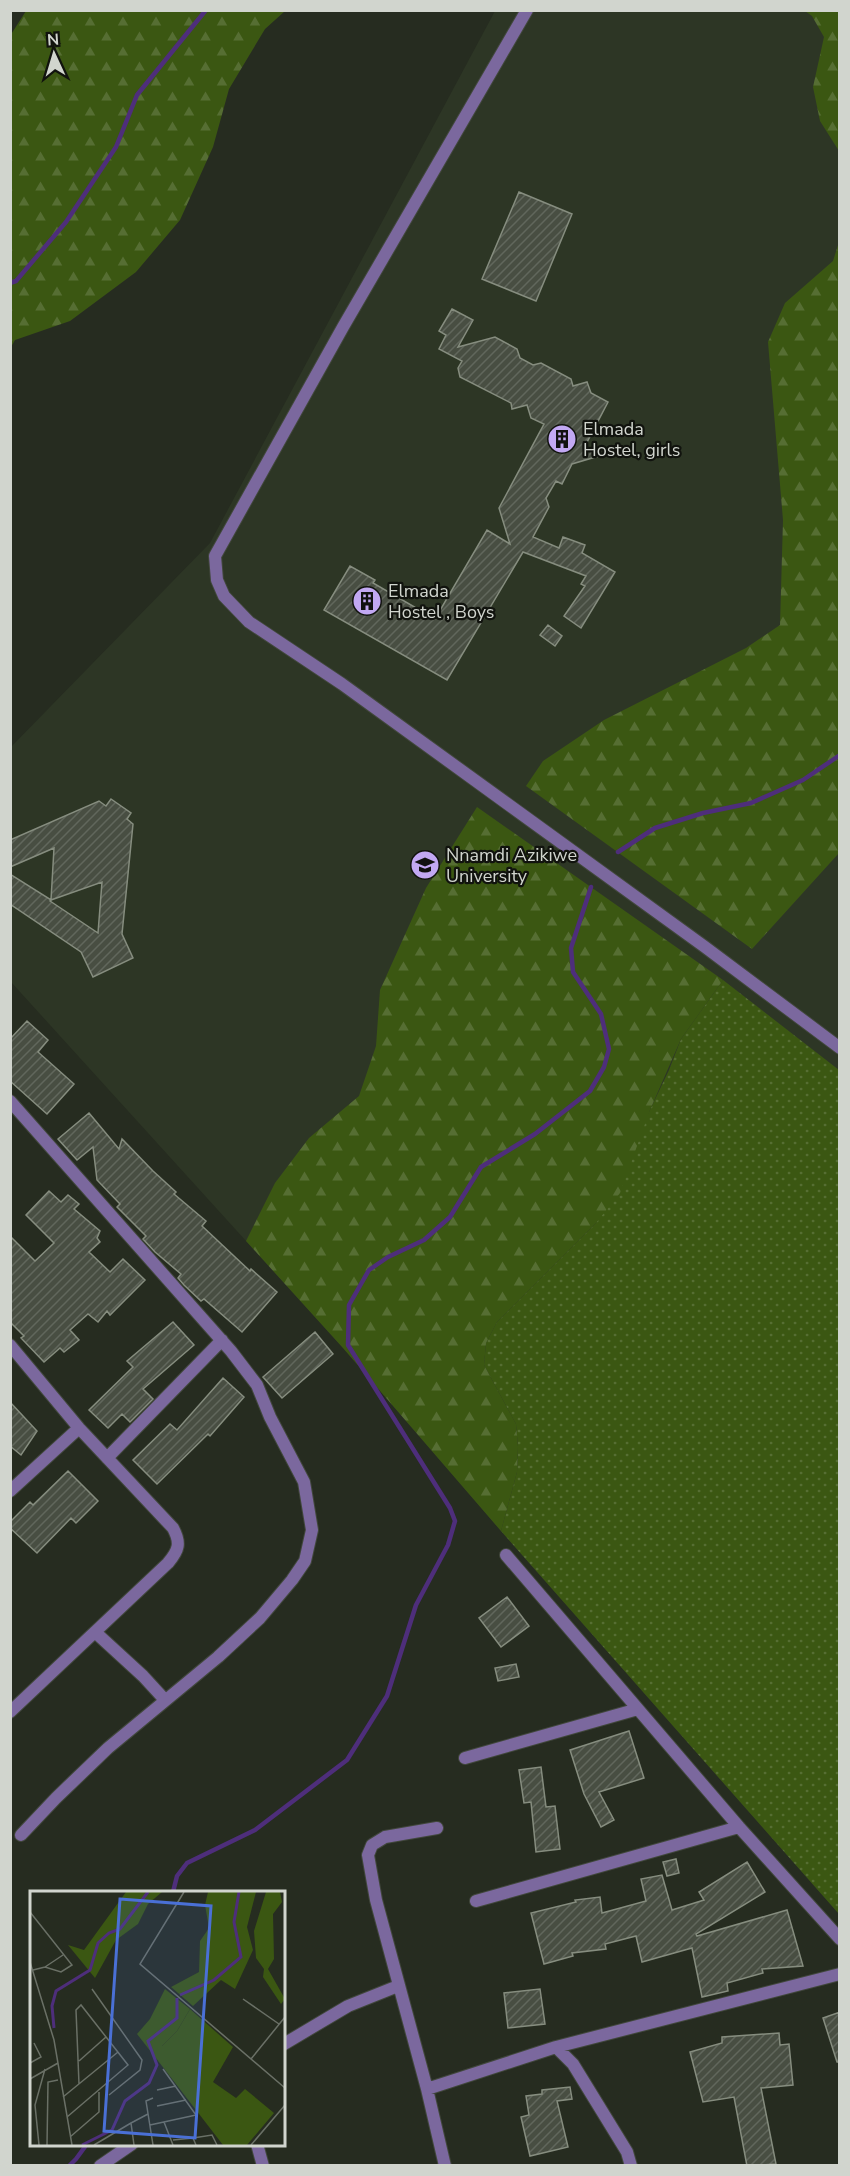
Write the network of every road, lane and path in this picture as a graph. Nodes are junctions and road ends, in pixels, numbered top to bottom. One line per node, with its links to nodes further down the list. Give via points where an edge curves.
1 (526, 10): 2 (street, via 215,556 217,580 224,596 249,622 342,684)
2 (840, 1048)
3 (10, 1101): 4 (street)
4 (222, 1340): 7 (street); 11 (street, via 257,1385 304,1482 312,1530 305,1561 260,1618)
5 (10, 1345): 6 (street)
6 (79, 1428): 7 (street); 8 (street)
7 (107, 1458): 10 (street, via 173,1528 179,1540 178,1551 168,1563)
8 (10, 1491)
9 (506, 1555): 12 (street)
10 (95, 1632): 11 (street); 13 (street)
11 (165, 1700): 17 (street, via 108,1748)
12 (638, 1709): 14 (street); 15 (street)
13 (10, 1712)
14 (465, 1758)
15 (739, 1827): 18 (street); 19 (street)
16 (437, 1828): 21 (street, via 386,1837 372,1845 368,1855)
17 (21, 1835)
18 (476, 1901)
19 (840, 1939)
20 (840, 1974): 23 (street)
21 (398, 1986): 22 (street, via 348,2006); 24 (street)
22 (285, 2043)
23 (556, 2047): 24 (street); 30 (street, via 573,2064 627,2152)
24 (427, 2089): 29 (street)
25 (130, 2146): 27 (street)
26 (257, 2146): 28 (street)
27 (100, 2166)
28 (263, 2166)
29 (445, 2166)
30 (631, 2166)

